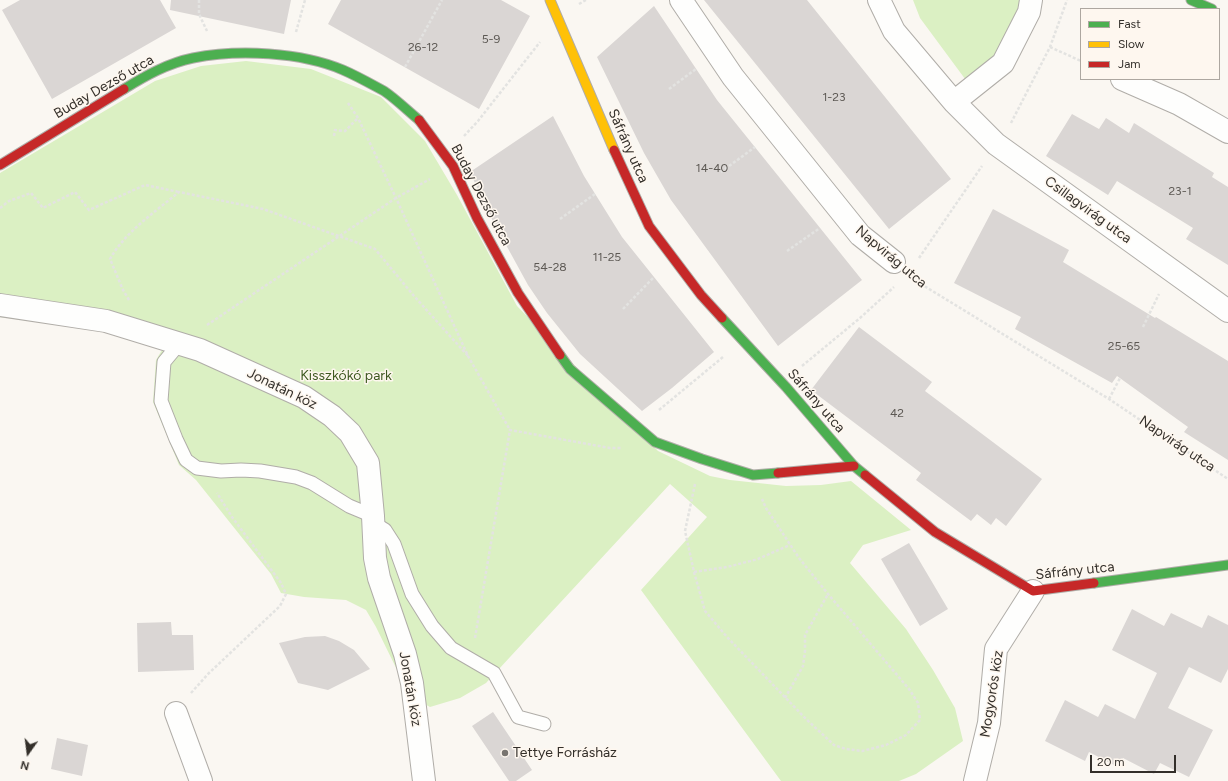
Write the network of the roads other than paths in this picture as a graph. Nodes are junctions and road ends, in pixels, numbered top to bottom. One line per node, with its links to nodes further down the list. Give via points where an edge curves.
1 (550, 0): 15 (street, Sáfrány utca, via 601,122 649,226 701,294)
2 (681, 0): 11 (street, Napvirág utca, via 733,77 855,229)
3 (879, 0): 8 (street, Csillagvirág utca, via 894,31)
4 (1031, 0): 8 (street, via 1029,12 1003,63)
5 (1191, 0): 6 (street)
6 (1210, 8)
7 (1124, 80): 9 (street, via 1179,104)
8 (954, 102): 13 (street, Csillagvirág utca, via 996,144)
9 (1228, 132)
10 (0, 165): 15 (street, Buday Dezső utca, via 152,72 192,58 228,54 276,54 338,69 385,92 422,122 453,166 477,218 518,293 570,369 656,442 753,475)
11 (894, 262)
12 (0, 305): 14 (street, Jonatán köz, via 106,321)
13 (1228, 312)
14 (179, 344): 16 (street, Jonatán köz, via 200,350 304,397 332,416 350,433 368,463); 16 (lane, via 164,362 162,401 186,460 197,468 210,470 296,476)
15 (854, 466): 18 (street, Sáfrány utca, via 935,532)
16 (373, 519): 20 (lane, via 385,530 394,544 412,594 432,626 452,648 494,673 518,717); 22 (street, Jonatán köz, via 375,558 412,683)
17 (1228, 565): 18 (street, Sáfrány utca)
18 (1033, 591): 23 (street, Mogyorós köz, via 996,649 989,723)
19 (182, 705): 21 (street)
20 (544, 724)
21 (201, 781)
22 (424, 781)
23 (975, 781)

